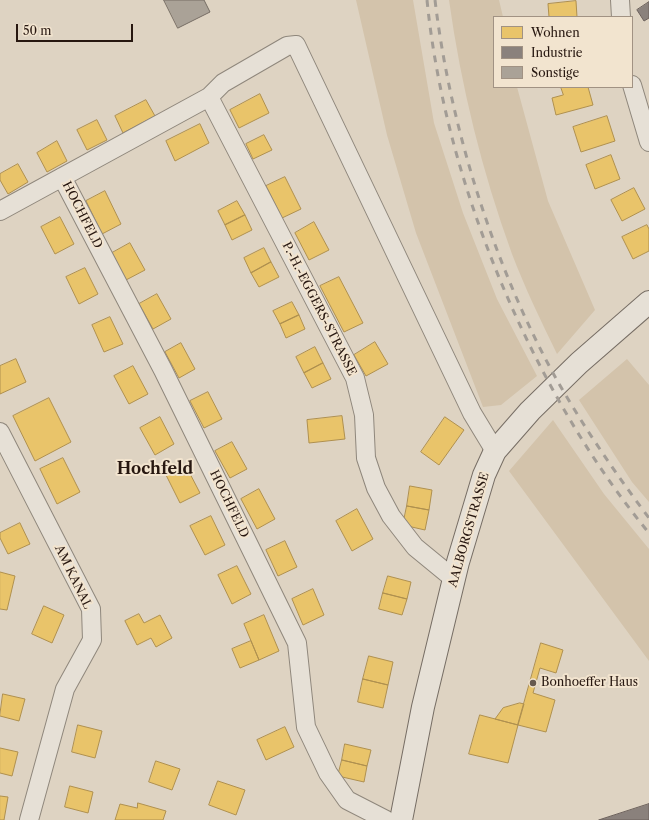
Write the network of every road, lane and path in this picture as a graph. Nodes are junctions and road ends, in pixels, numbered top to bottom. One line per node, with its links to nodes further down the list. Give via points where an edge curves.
1 (620, 0): 2 (street)
2 (621, 16)
3 (633, 88): 5 (street)
4 (209, 97): 6 (street, HOCHFELD); 10 (street, HOCHFELD, via 223,83 287,46 296,45 472,413); 11 (street, P.-H.-EGGERS-STRASSE, via 355,378 364,415 366,458 376,488 391,516 415,546)
5 (649, 142)
6 (62, 177): 7 (street, HOCHFELD); 13 (street, HOCHFELD, via 163,370 297,643 306,727 328,773 347,800)
7 (0, 211)
8 (649, 302): 10 (street, AALBORGSTRASSE, via 579,363 530,411)
9 (0, 432): 12 (street, AM KANAL, via 91,609 92,640 65,688)
10 (495, 451): 11 (street, AALBORGSTRASSE, via 484,475)
11 (454, 579): 14 (street, AALBORGSTRASSE, via 423,707)
12 (29, 820)
13 (386, 820)
14 (401, 820)

